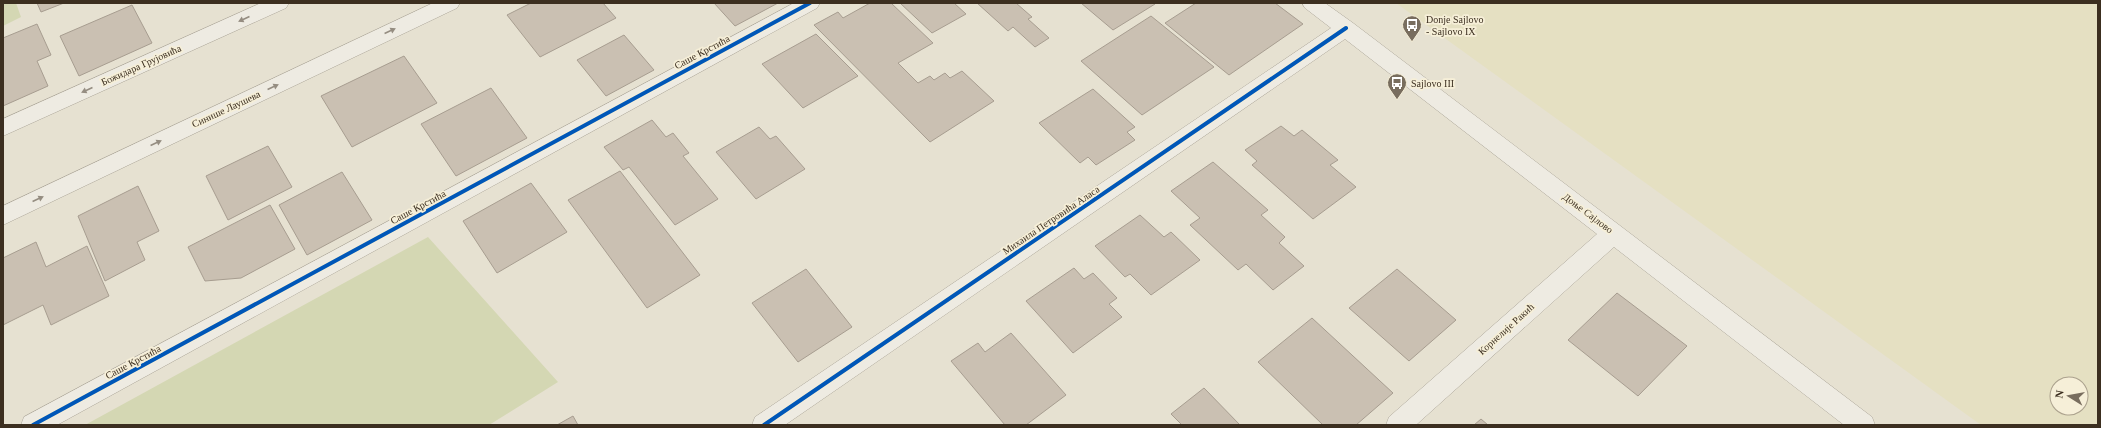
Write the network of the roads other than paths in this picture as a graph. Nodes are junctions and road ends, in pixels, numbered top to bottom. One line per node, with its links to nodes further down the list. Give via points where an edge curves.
1 (279, 3): 6 (street, Божидара Грујовића, one-way to 6)
2 (450, 3): 7 (street, Синише Лаушева, one-way to 2)
3 (810, 3): 9 (street, Саше Крстића)
4 (1312, 3): 5 (street, Доње Сајлово)
5 (1346, 28): 8 (street, Доње Сајлово); 10 (street, Михаила Петровића Аласа)
6 (3, 128)
7 (3, 216)
8 (1614, 233): 11 (street, Корнелије Ракић); 12 (street, Доње Сајлово)
9 (33, 425)
10 (764, 425)
11 (1398, 425)
12 (1864, 425)

